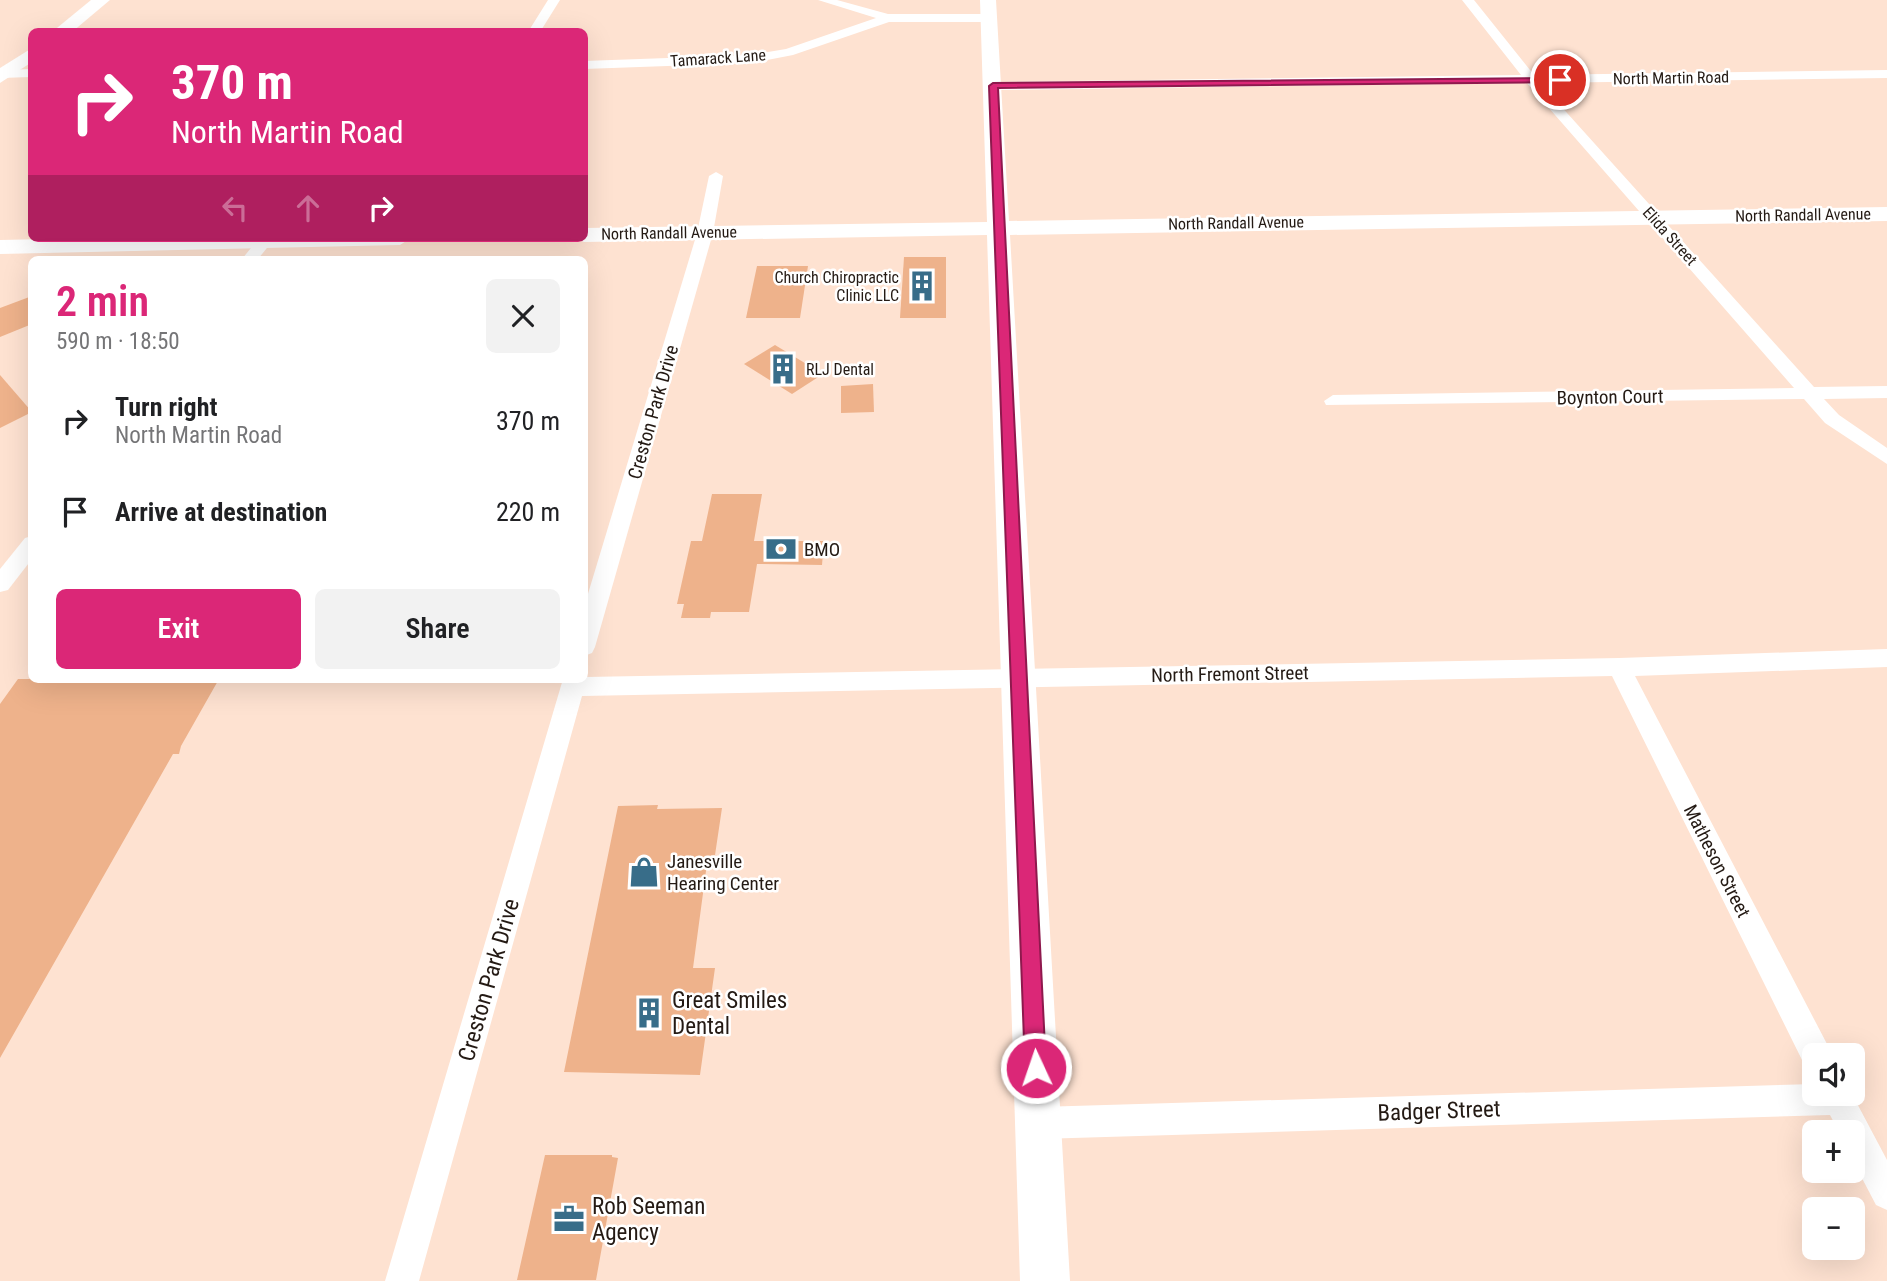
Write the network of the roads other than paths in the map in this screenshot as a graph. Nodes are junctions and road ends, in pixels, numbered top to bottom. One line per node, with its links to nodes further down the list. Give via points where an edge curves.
1 (102, 0): 7 (street)
2 (554, 0): 8 (street)
3 (824, 0): 6 (street)
4 (1468, 0): 14 (street, Elida Street)
5 (988, 9): 6 (street); 15 (street)
6 (888, 18): 10 (street, Tamarack Lane, via 789,52 751,58)
7 (65, 28)
8 (536, 28)
9 (28, 56): 13 (street)
10 (588, 65)
11 (28, 73): 13 (street)
12 (1887, 74): 14 (street, North Martin Road)
13 (1, 75)
14 (1532, 81): 15 (street, North Martin Road); 18 (street, Elida Street)
15 (993, 86): 19 (street)
16 (716, 176): 20 (street, Creston Park Drive)
17 (1887, 214): 18 (street, North Randall Avenue)
18 (1653, 217): 19 (street, North Randall Avenue); 27 (street, Elida Street)
19 (998, 226): 20 (street, North Randall Avenue); 35 (street)
20 (705, 233): 21 (street, North Randall Avenue); 32 (street, Creston Park Drive)
21 (588, 235)
22 (166, 242): 24 (street)
23 (264, 242): 25 (street)
24 (0, 247)
25 (252, 256)
26 (1887, 392): 27 (street, Boynton Court)
27 (1810, 394): 28 (street, Boynton Court); 29 (street, Elida Street, via 1832,419)
28 (1333, 401)
29 (1887, 457)
30 (28, 548): 31 (street)
31 (0, 584)
32 (588, 633)
33 (1887, 658): 34 (street, North Fremont Street)
34 (1619, 667): 35 (street, North Fremont Street); 38 (street, Matheson Street)
35 (1017, 678): 37 (street, North Fremont Street); 41 (street)
36 (574, 683): 43 (street, Creston Park Drive)
37 (588, 683)
38 (1810, 1043)
39 (1802, 1097): 41 (street, Badger Street)
40 (1842, 1106): 42 (street)
41 (1039, 1123): 44 (street)
42 (1887, 1194)
43 (402, 1281)
44 (1045, 1281)

